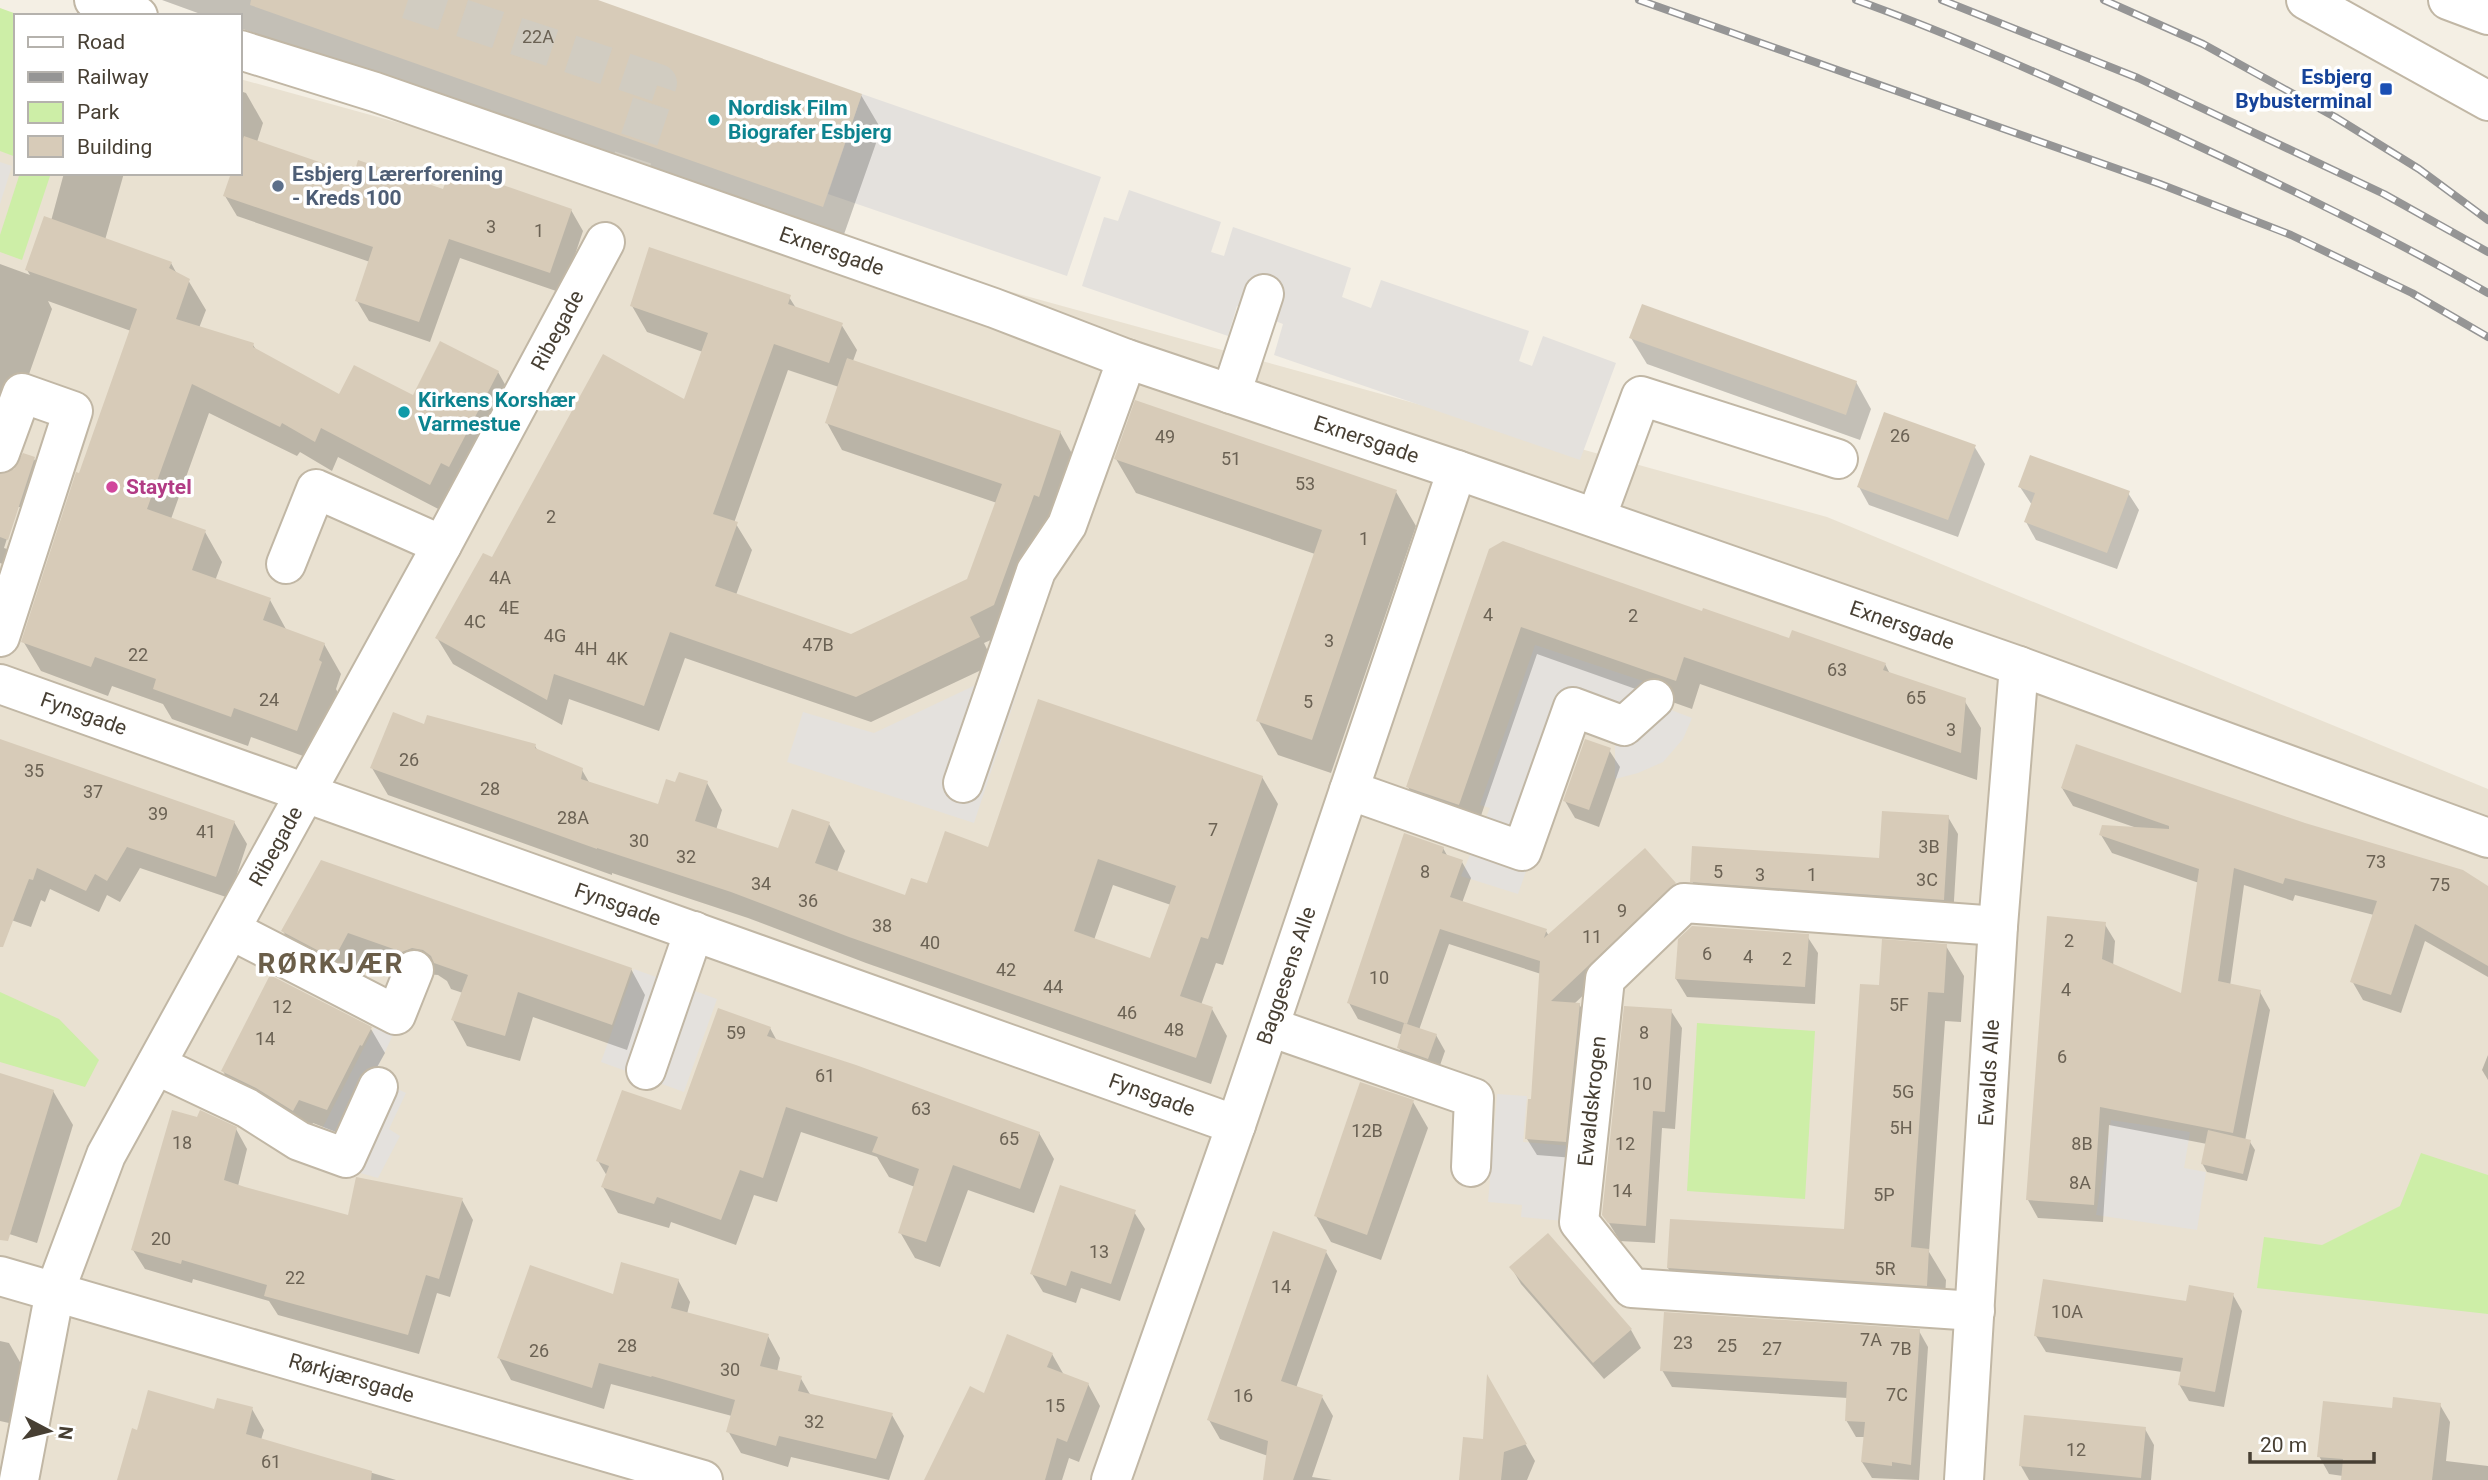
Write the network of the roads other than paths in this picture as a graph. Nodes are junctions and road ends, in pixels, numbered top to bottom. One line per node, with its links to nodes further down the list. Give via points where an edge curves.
1 (94, 0): 4 (street)
2 (2306, 0): 7 (street)
3 (2448, 0): 5 (street)
4 (132, 14)
5 (2488, 15)
6 (242, 51): 10 (street, Exnersgade, via 626,178)
7 (2488, 101)
8 (605, 242): 16 (street, Ribegade)
9 (1264, 294): 11 (street)
10 (1127, 359): 11 (street, Exnersgade); 22 (street, via 1067,525 1036,571)
11 (1231, 394): 14 (street, Exnersgade)
12 (0, 453): 18 (street, via 22,393 73,411)
13 (1838, 459): 15 (street, via 1641,396)
14 (1457, 470): 15 (street, Exnersgade); 23 (street, Baggesens Alle)
15 (1596, 519): 19 (street, Exnersgade)
16 (442, 545): 17 (street, via 316,489); 24 (street, Ribegade)
17 (286, 564)
18 (0, 637)
19 (2018, 666): 25 (street, Exnersgade); 26 (street, Ewalds Alle)
20 (0, 684): 24 (street, Fynsgade)
21 (1654, 699): 23 (street, via 1624,726 1573,707 1522,851)
22 (963, 783)
23 (1349, 790): 30 (street, Baggesens Alle)
24 (307, 792): 27 (street, Ribegade); 28 (street, Fynsgade)
25 (2488, 838)
26 (1998, 926): 38 (street, Ewalds Alle); 38 (street, Ewaldskrogen, via 1684,902 1605,979 1579,1222 1632,1289)
27 (231, 930): 29 (street, via 396,1015); 31 (street, Ribegade)
28 (694, 931): 32 (street); 34 (street, Fynsgade)
29 (414, 970)
30 (1270, 1027): 34 (street, Baggesens Alle); 35 (street, via 1474,1098)
31 (156, 1065): 33 (street, via 247,1108 299,1142 346,1158); 37 (street, Ribegade, via 106,1155)
32 (646, 1070)
33 (377, 1087)
34 (1237, 1125): 41 (street, Baggesens Alle)
35 (1471, 1167)
36 (0, 1276): 37 (street, Rørkjærsgade)
37 (55, 1292): 39 (street, Ribegade); 40 (street, Rørkjærsgade)
38 (1975, 1311): 42 (street, Ewalds Alle)
39 (19, 1480)
40 (704, 1480)
41 (1111, 1480)
42 (1964, 1480)

